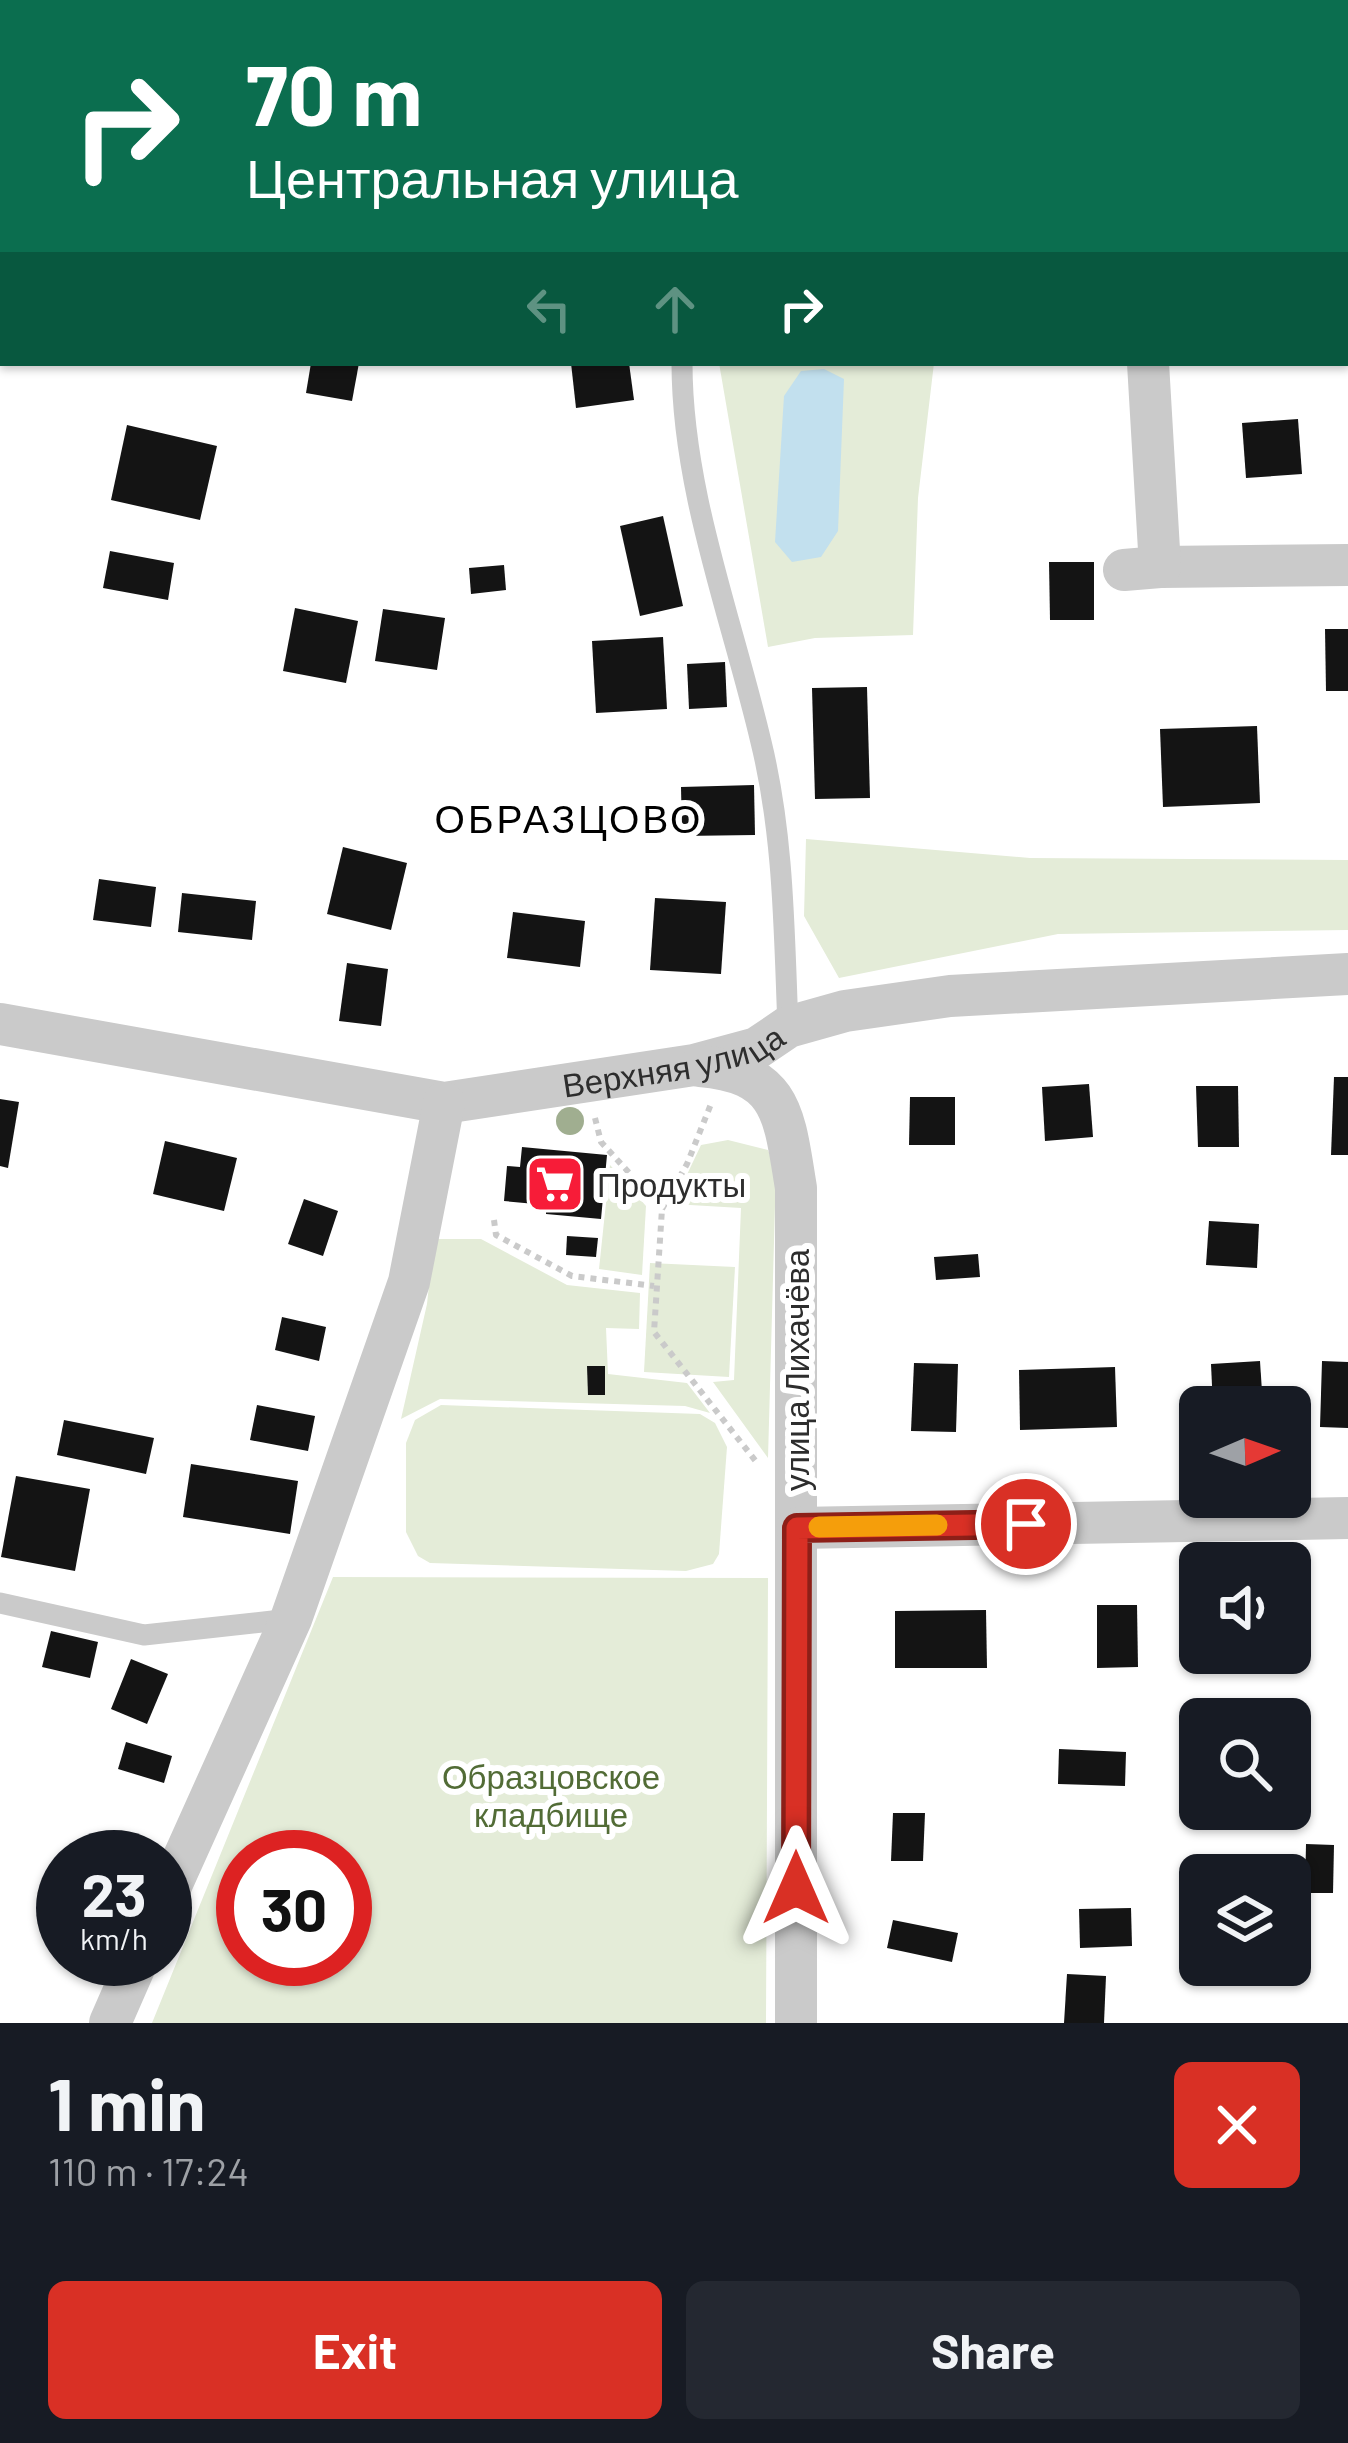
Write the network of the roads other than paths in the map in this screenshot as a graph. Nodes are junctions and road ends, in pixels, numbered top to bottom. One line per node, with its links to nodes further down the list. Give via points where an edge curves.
1 (682, 366): 6 (lane, via 695,481 781,848)
2 (1148, 366): 3 (street, via 1142,569)
3 (1348, 565)
4 (1348, 974): 6 (street, Верхняя улица, via 950,996)
5 (0, 1024): 8 (street, Верхняя улица)
6 (788, 1027): 7 (street, Верхняя улица)
7 (706, 1067): 8 (street, Верхняя улица); 10 (street, улица Лихачёва, via 761,1083 784,1120 796,1188)
8 (444, 1103): 12 (street, via 409,1282)
9 (1348, 1518): 10 (street)
10 (797, 1521): 16 (street, улица Лихачёва)
11 (0, 1603): 12 (lane, via 144,1635)
12 (291, 1619): 13 (street)
13 (192, 1840)
14 (126, 1986): 15 (street)
15 (110, 2023)
16 (796, 2023)

